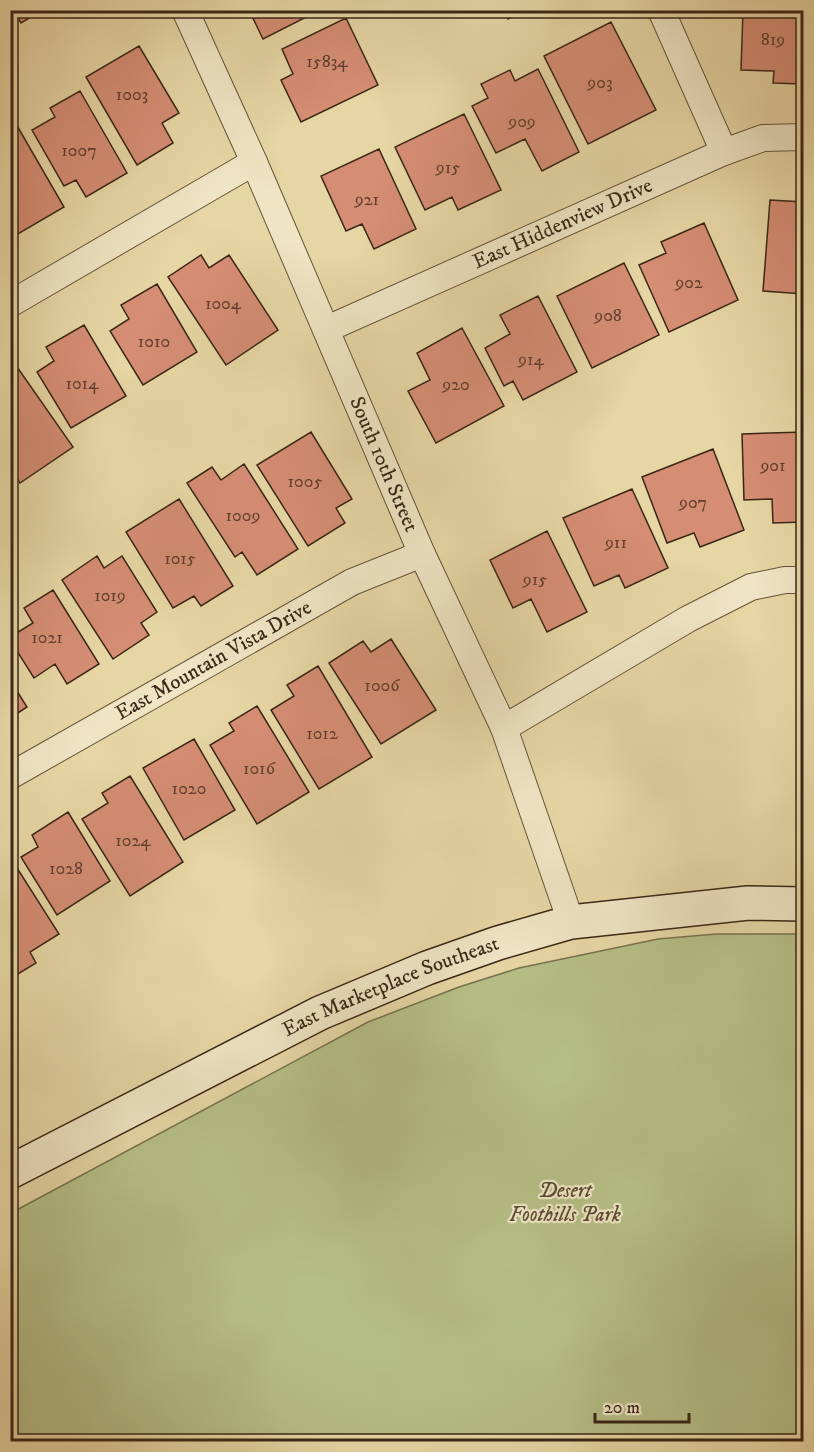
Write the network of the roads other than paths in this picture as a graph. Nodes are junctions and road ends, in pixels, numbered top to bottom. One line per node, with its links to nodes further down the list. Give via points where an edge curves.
1 (185, 10): 5 (street, South 10th Street)
2 (661, 10): 4 (street)
3 (804, 137): 4 (street, East Hiddenview Drive, via 763,138)
4 (724, 152): 7 (street, East Hiddenview Drive)
5 (254, 162): 6 (street); 7 (street, South 10th Street)
6 (10, 304)
7 (327, 329): 8 (street, South 10th Street)
8 (422, 554): 10 (street, South 10th Street); 11 (street, East Mountain Vista Drive, via 352,582)
9 (804, 580): 10 (street, via 751,587 687,619)
10 (504, 728): 13 (street, South 10th Street)
11 (10, 776)
12 (804, 904): 13 (street, East Marketplace Southeast, via 748,903)
13 (571, 922): 14 (street, East Marketplace Southeast, via 427,968 320,1013)
14 (10, 1172)

